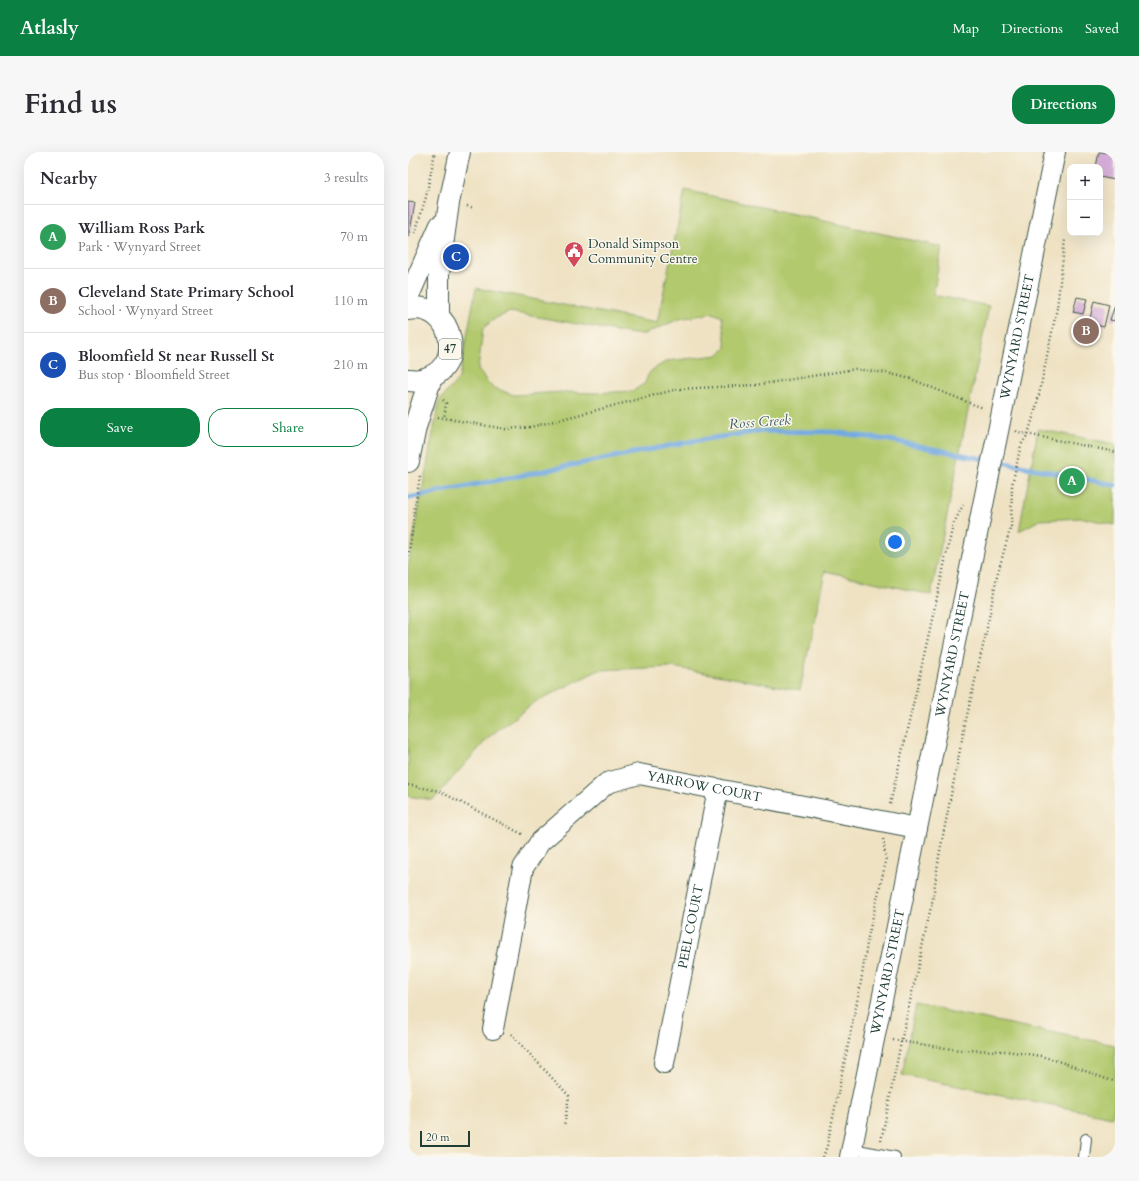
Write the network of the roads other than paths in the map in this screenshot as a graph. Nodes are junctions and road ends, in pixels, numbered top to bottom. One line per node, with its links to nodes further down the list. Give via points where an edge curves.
1 (460, 152): 3 (street)
2 (1055, 152): 11 (street, WYNYARD STREET)
3 (449, 203): 4 (street); 6 (street, via 439,274)
4 (408, 298)
5 (408, 309): 6 (highway, via 422,309)
6 (439, 318): 7 (highway, 47, via 446,326 451,347 449,358)
7 (431, 377): 8 (highway); 9 (highway, 47, via 415,427)
8 (408, 380)
9 (414, 468)
10 (718, 789): 11 (street, YARROW COURT); 12 (street, YARROW COURT, via 639,774 606,783 540,842 523,868); 13 (street, PEEL COURT)
11 (917, 828): 15 (street, WYNYARD STREET)
12 (493, 1029)
13 (664, 1064)
14 (1086, 1138): 17 (lane)
15 (851, 1153): 16 (lane)
16 (895, 1157)
17 (1084, 1157)

